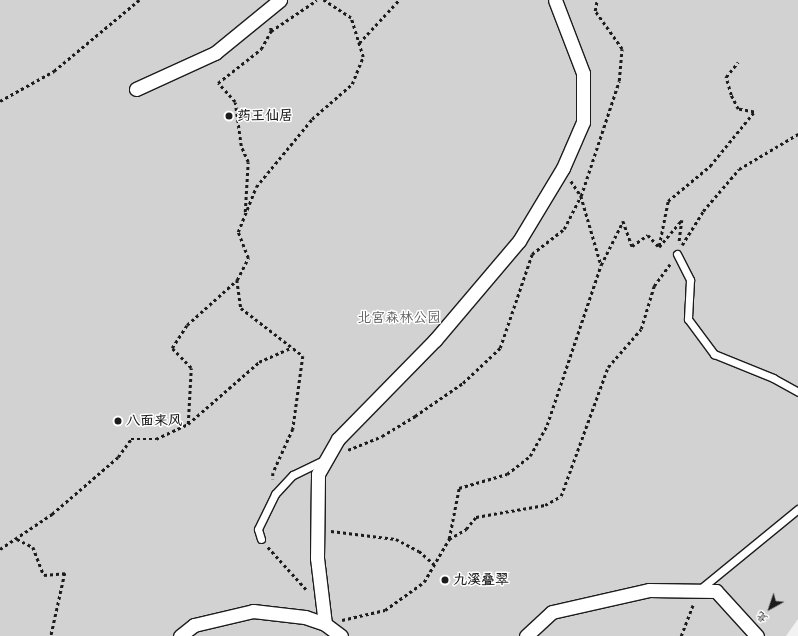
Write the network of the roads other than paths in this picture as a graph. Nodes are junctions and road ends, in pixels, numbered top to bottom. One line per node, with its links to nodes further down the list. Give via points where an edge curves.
1 (280, 0): 3 (street, via 266,14 215,53)
2 (555, 0): 6 (street, via 582,73 584,122 563,168 519,241 435,340 338,439)
3 (136, 89)
4 (677, 254): 5 (lane, via 690,280 688,319 714,354 774,378)
5 (798, 392)
6 (328, 458): 8 (lane, via 293,475 275,494 258,529); 10 (street, via 318,474 318,530)
7 (798, 509): 9 (lane)
8 (260, 539)
9 (699, 590): 13 (street, via 648,590 552,612); 14 (street, via 716,591)
10 (325, 624): 11 (street, via 305,617 253,611 194,625); 12 (street)
11 (180, 636)
12 (342, 636)
13 (526, 636)
14 (757, 636)

